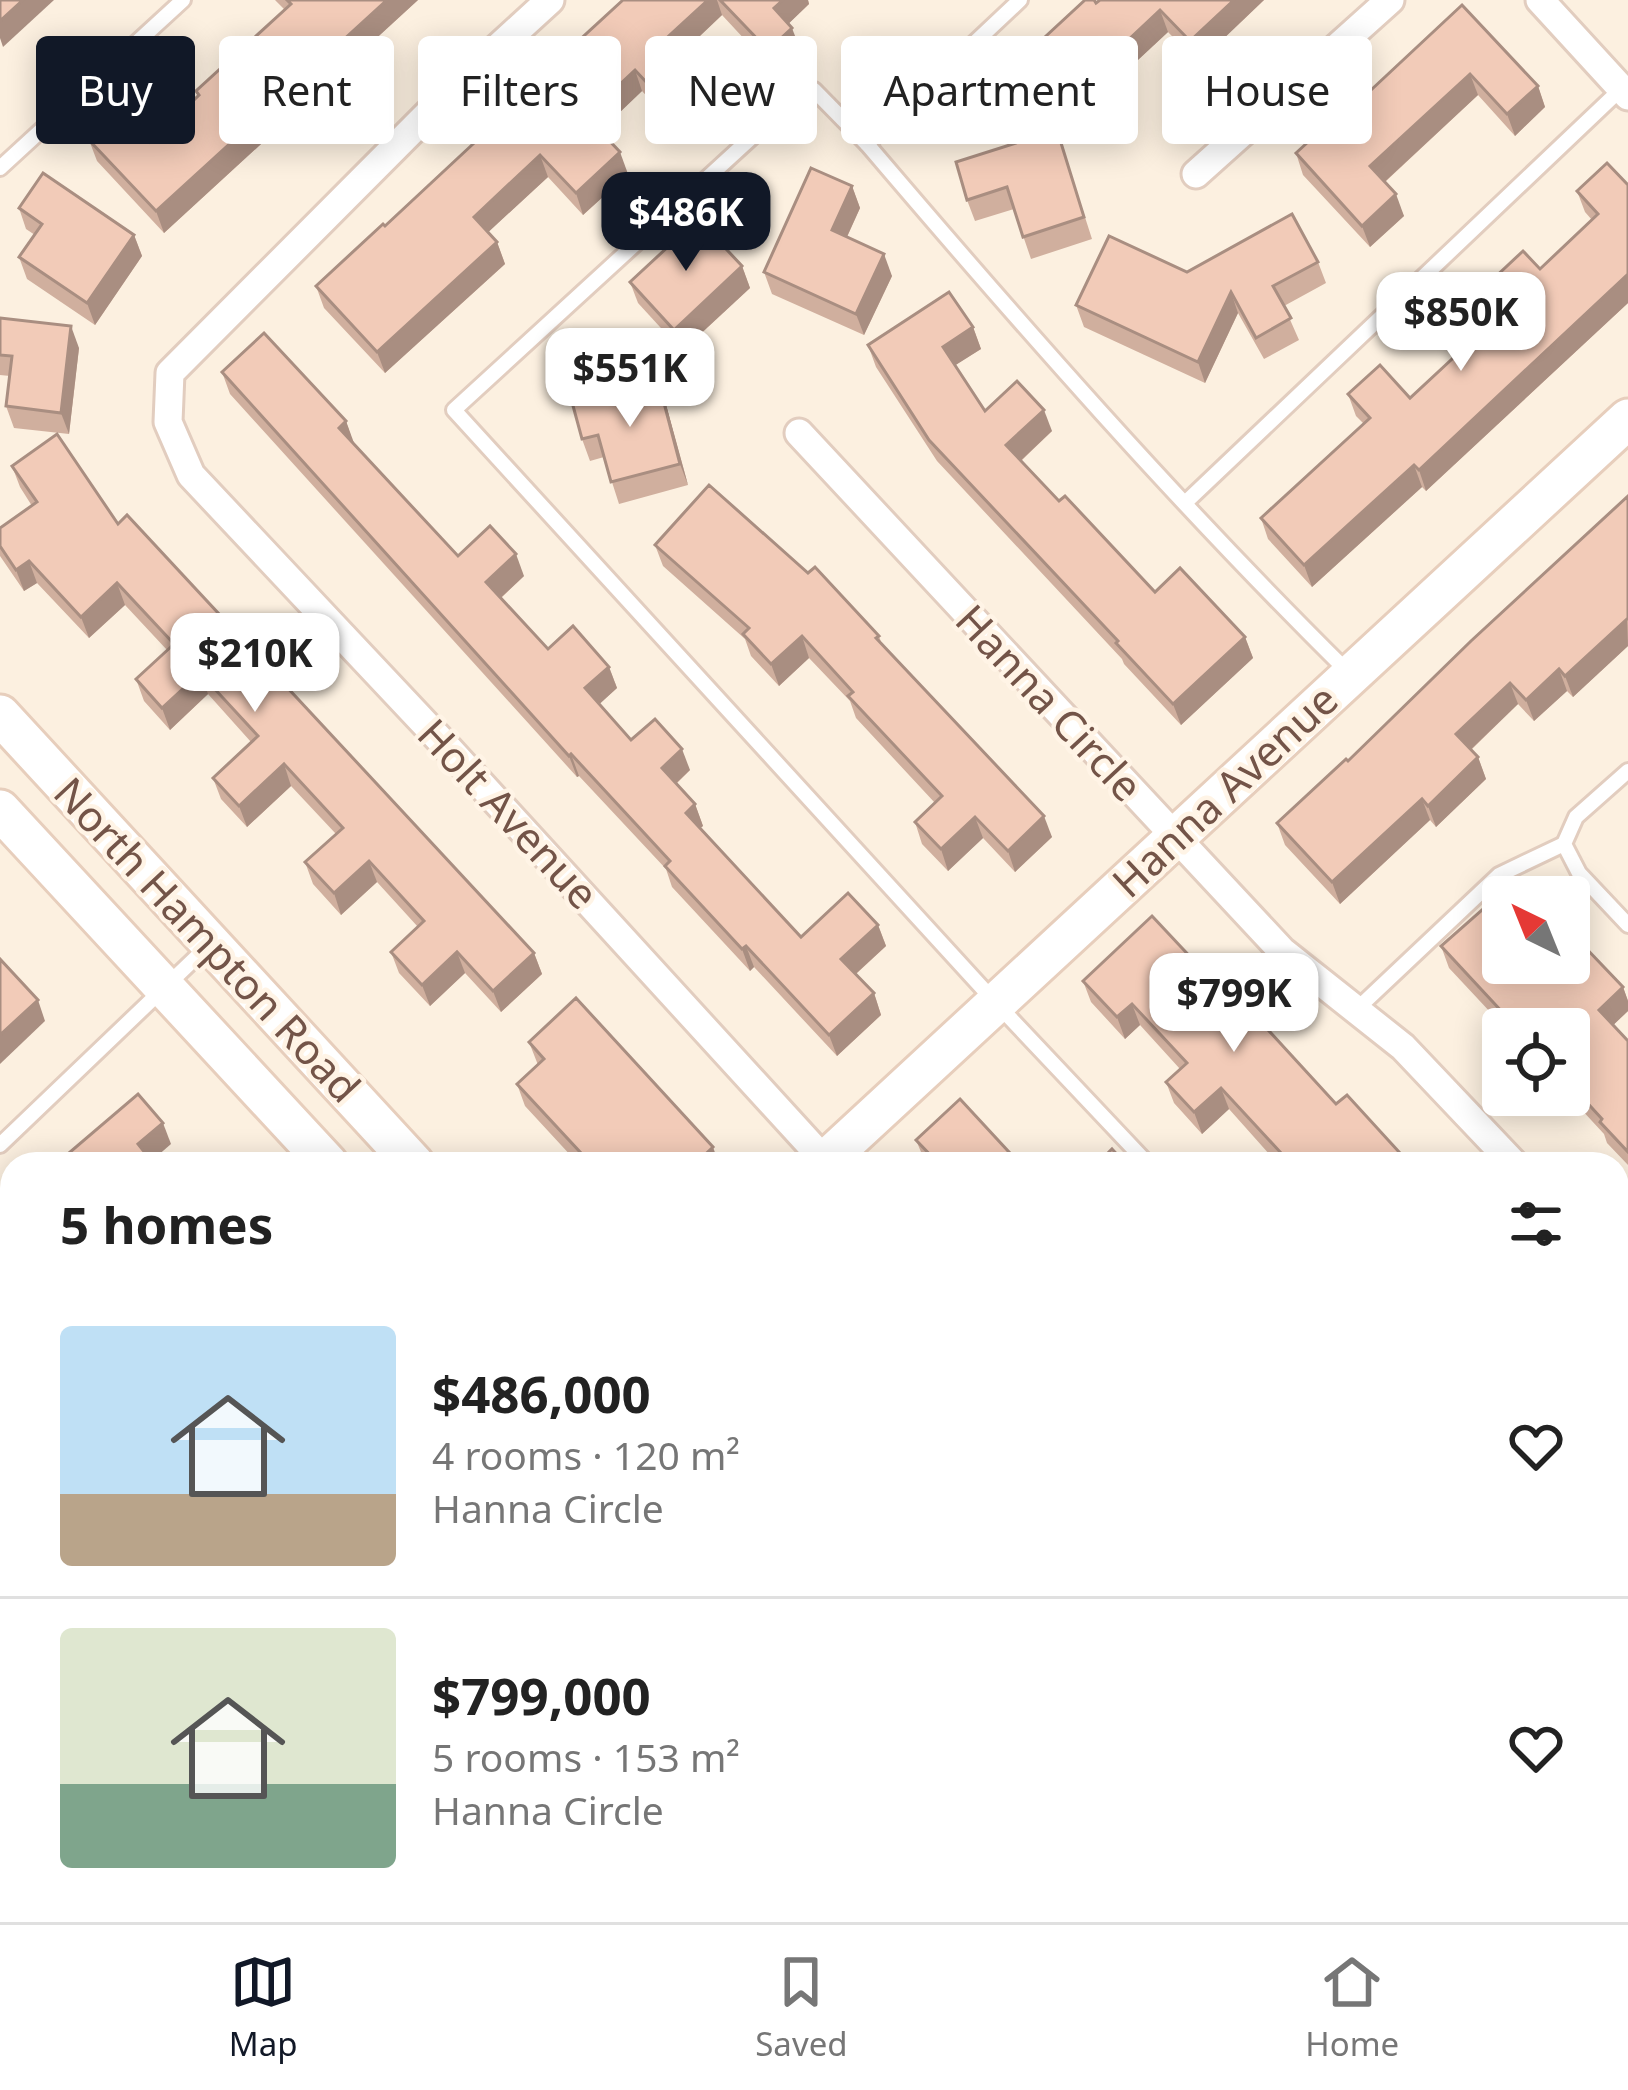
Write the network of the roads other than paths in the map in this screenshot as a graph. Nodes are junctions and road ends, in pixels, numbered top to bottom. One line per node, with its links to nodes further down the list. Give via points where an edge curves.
1 (183, 0): 10 (lane)
2 (550, 0): 29 (street, Holt Avenue, via 170,373 168,422 191,475)
3 (1020, 0): 6 (lane)
4 (1390, 0): 11 (street)
5 (1540, 0): 7 (street)
6 (982, 36)
7 (1625, 92): 14 (lane)
8 (841, 118): 24 (lane, via 814,90 787,105 454,410)
9 (867, 144): 14 (lane)
10 (0, 168)
11 (1196, 174)
12 (1628, 418): 15 (main road, Hanna Avenue)
13 (799, 433): 19 (street, Hanna Circle)
14 (1185, 503): 15 (lane)
15 (1351, 674): 19 (main road, Hanna Avenue)
16 (0, 715): 22 (main road, North Hampton Road)
17 (1628, 770): 20 (lane, via 1576,817)
18 (0, 810): 23 (main road, North Hampton Road)
19 (1174, 838): 24 (main road, Hanna Avenue); 25 (street, Hanna Circle, via 1282,951)
20 (1564, 844): 21 (lane, via 1579,873); 25 (lane, via 1499,875)
21 (1628, 925)
22 (211, 943): 23 (lane); 28 (main road, North Hampton Road)
23 (165, 988): 26 (lane); 27 (main road, North Hampton Road)
24 (996, 1003): 30 (main road, Hanna Avenue); 31 (lane)
25 (1356, 1010): 32 (street, Hanna Circle, via 1403,1047)
26 (0, 1145)
27 (317, 1152)
28 (403, 1152)
29 (815, 1152)
30 (837, 1152)
31 (1137, 1152)
32 (1503, 1152)

